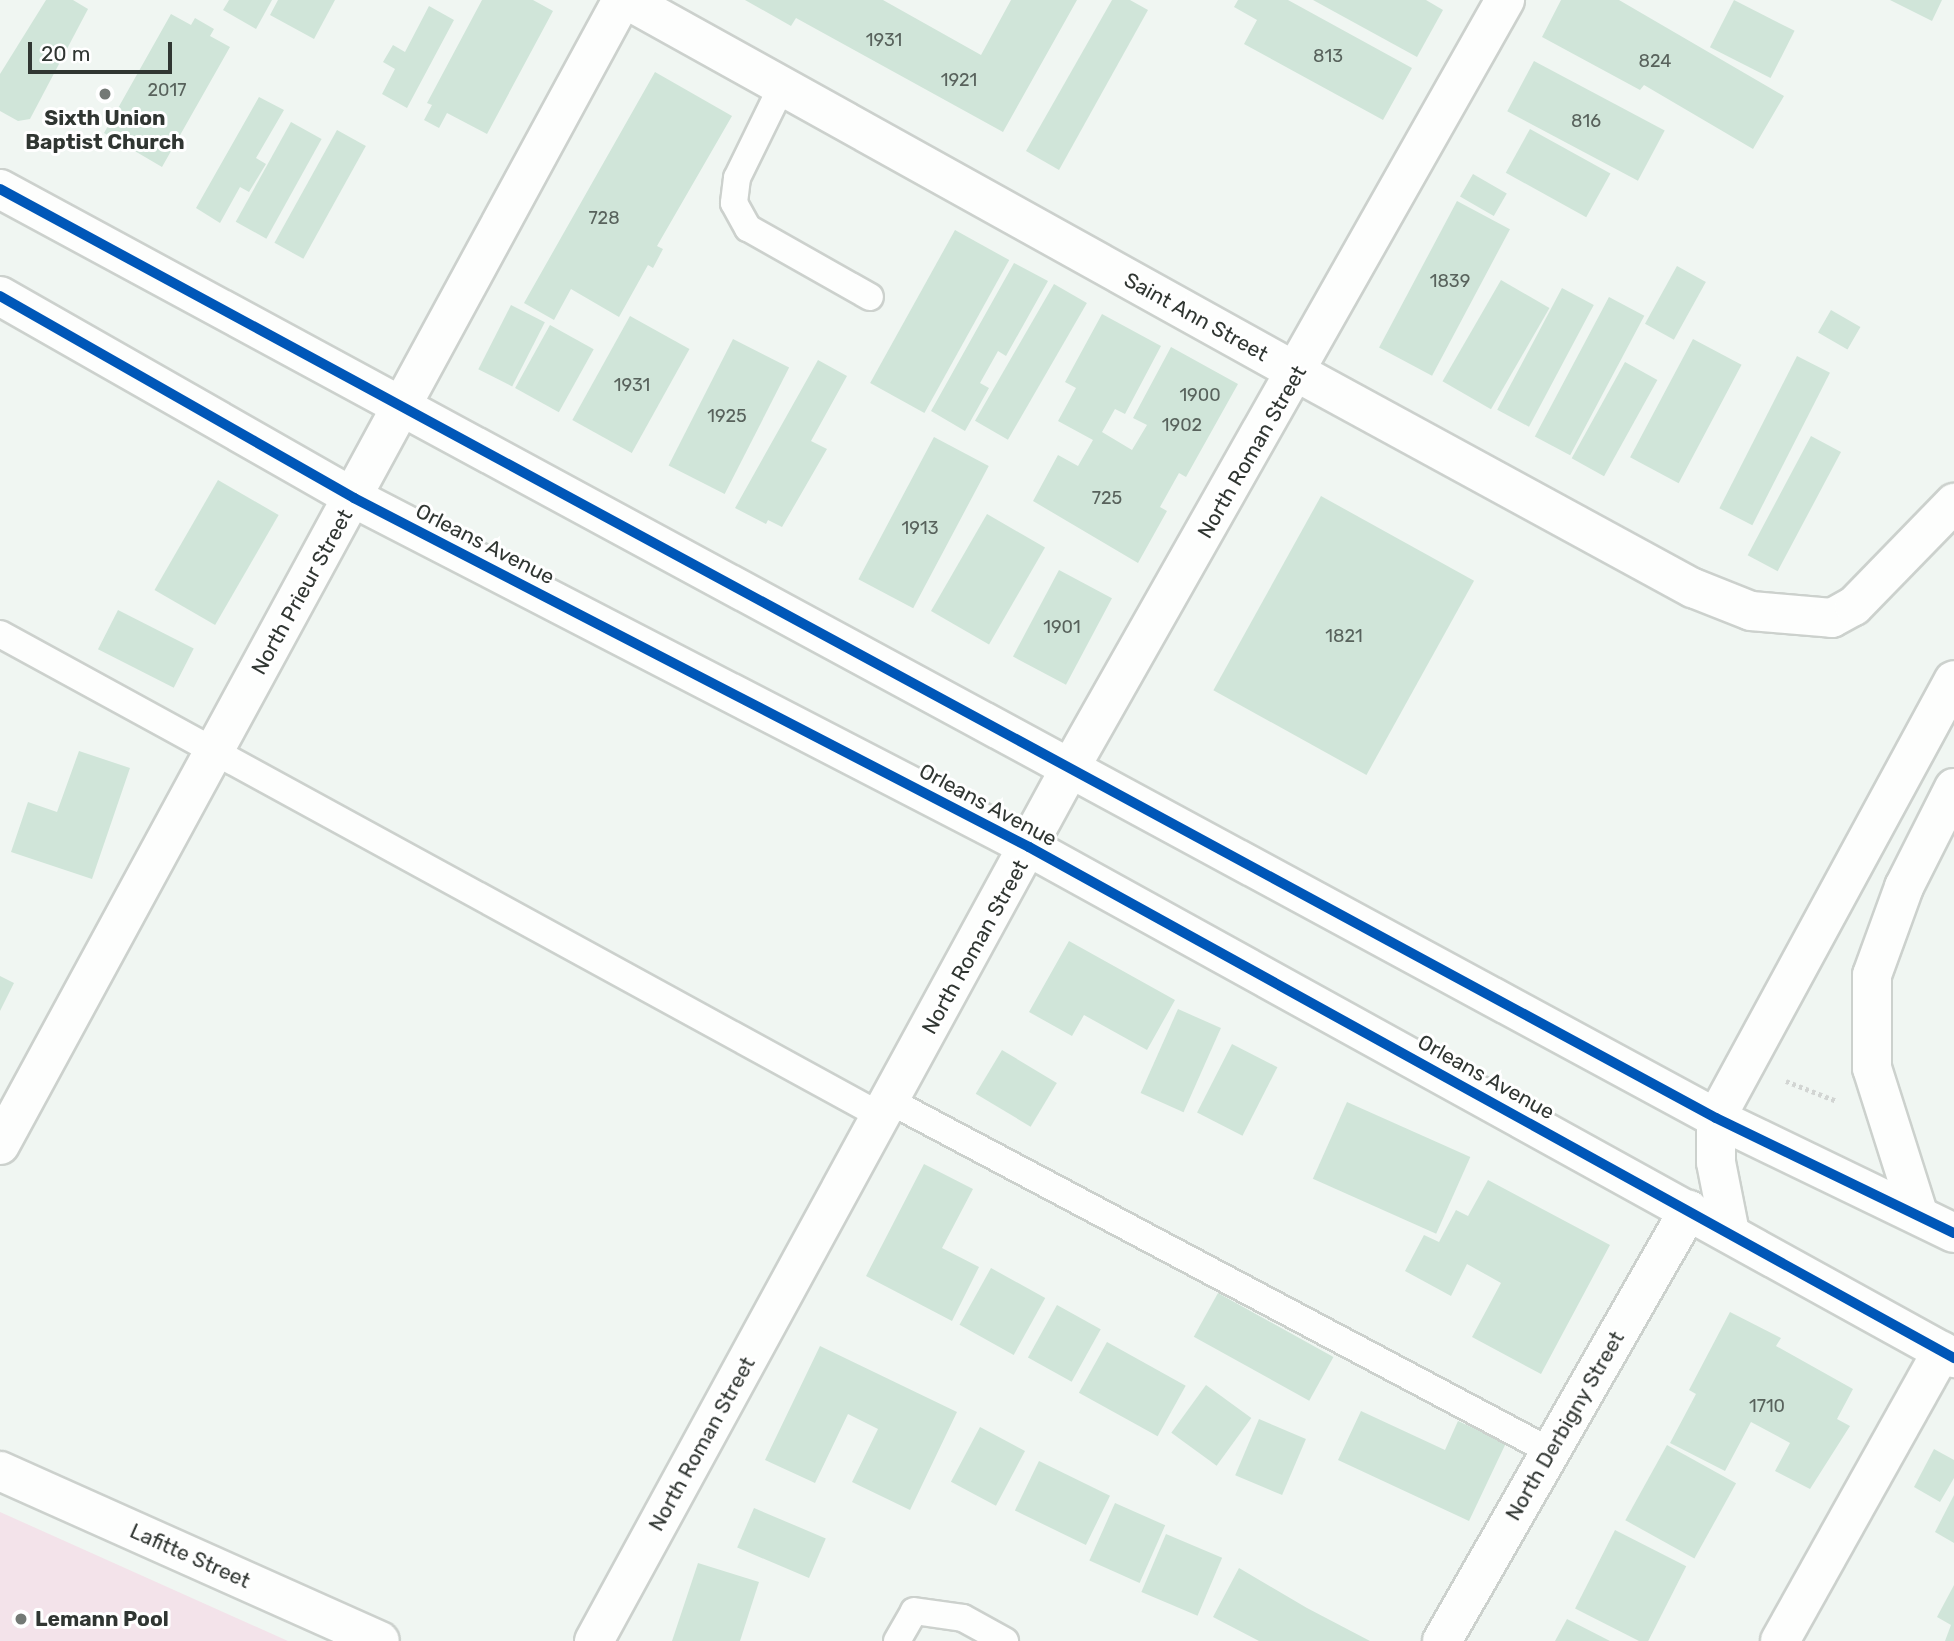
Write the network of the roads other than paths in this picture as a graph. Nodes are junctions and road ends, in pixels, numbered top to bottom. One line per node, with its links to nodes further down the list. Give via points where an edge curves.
1 (625, 0): 3 (main road, Saint Ann Street); 8 (main road, North Prieur Street)
2 (1505, 0): 7 (main road, North Roman Street)
3 (782, 86): 6 (lane, via 737,178 734,202 748,228); 7 (main road, Saint Ann Street)
4 (0, 189): 8 (main road)
5 (0, 296): 9 (main road, Orleans Avenue)
6 (870, 297)
7 (1298, 373): 10 (main road, Saint Ann Street, via 1693,588 1751,611 1832,618 1854,606); 14 (main road, North Roman Street)
8 (402, 407): 9 (main road, North Prieur Street); 14 (main road)
9 (354, 498): 13 (main road, North Prieur Street); 16 (main road, Orleans Avenue)
10 (1954, 503)
11 (0, 634): 13 (lane)
12 (1954, 680): 18 (main road)
13 (215, 749): 17 (lane); 19 (main road, North Prieur Street)
14 (1069, 770): 16 (main road, North Roman Street); 18 (main road)
15 (1954, 788): 21 (main road, via 1904,887 1872,975 1872,1068)
16 (1029, 847): 17 (main road, North Roman Street); 20 (main road, Orleans Avenue)
17 (886, 1109): 25 (lane); 28 (main road, North Roman Street)
18 (1716, 1118): 21 (main road); 22 (main road, via 1716,1162)
19 (0, 1145)
20 (1689, 1210): 22 (main road, Orleans Avenue); 25 (main road, North Derbigny Street)
21 (1918, 1213): 23 (main road)
22 (1730, 1233): 24 (main road, Orleans Avenue)
23 (1954, 1233)
24 (1948, 1354): 32 (main road)
25 (1550, 1451): 31 (main road, North Derbigny Street)
26 (0, 1471): 27 (main road, Lafitte Street)
27 (380, 1641)
28 (594, 1641)
29 (897, 1641): 30 (lane, via 914,1611 963,1618)
30 (1005, 1641)
31 (1442, 1641)
32 (1780, 1641)

